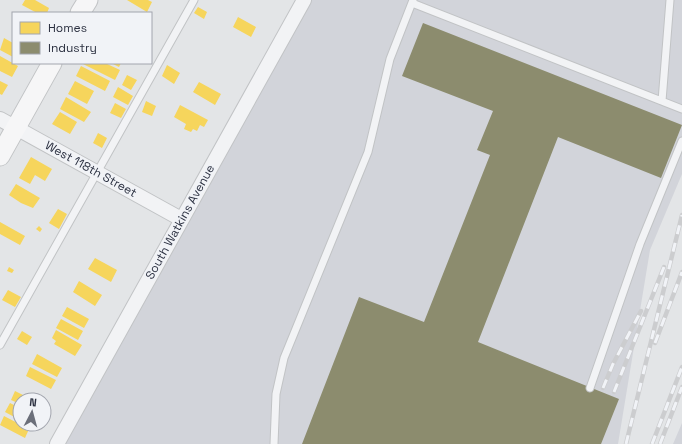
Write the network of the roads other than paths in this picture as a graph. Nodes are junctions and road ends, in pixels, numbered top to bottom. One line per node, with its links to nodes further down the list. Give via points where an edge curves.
1 (88, 0): 6 (main road)
2 (194, 0): 13 (lane)
3 (304, 0): 14 (street, South Watkins Avenue)
4 (670, 0): 8 (lane)
5 (412, 2): 8 (lane); 18 (lane, via 390,59 368,152 282,364 276,394)
6 (81, 12)
7 (51, 64): 10 (main road)
8 (662, 101): 9 (lane)
9 (682, 109)
10 (8, 123): 12 (main road); 13 (street, West 118th Street)
11 (682, 141): 16 (lane, via 640,244)
12 (0, 156)
13 (98, 173): 14 (street, West 118th Street); 15 (lane)
14 (181, 219): 17 (street, South Watkins Avenue)
15 (0, 345)
16 (590, 388)
17 (57, 444)
18 (274, 444)

